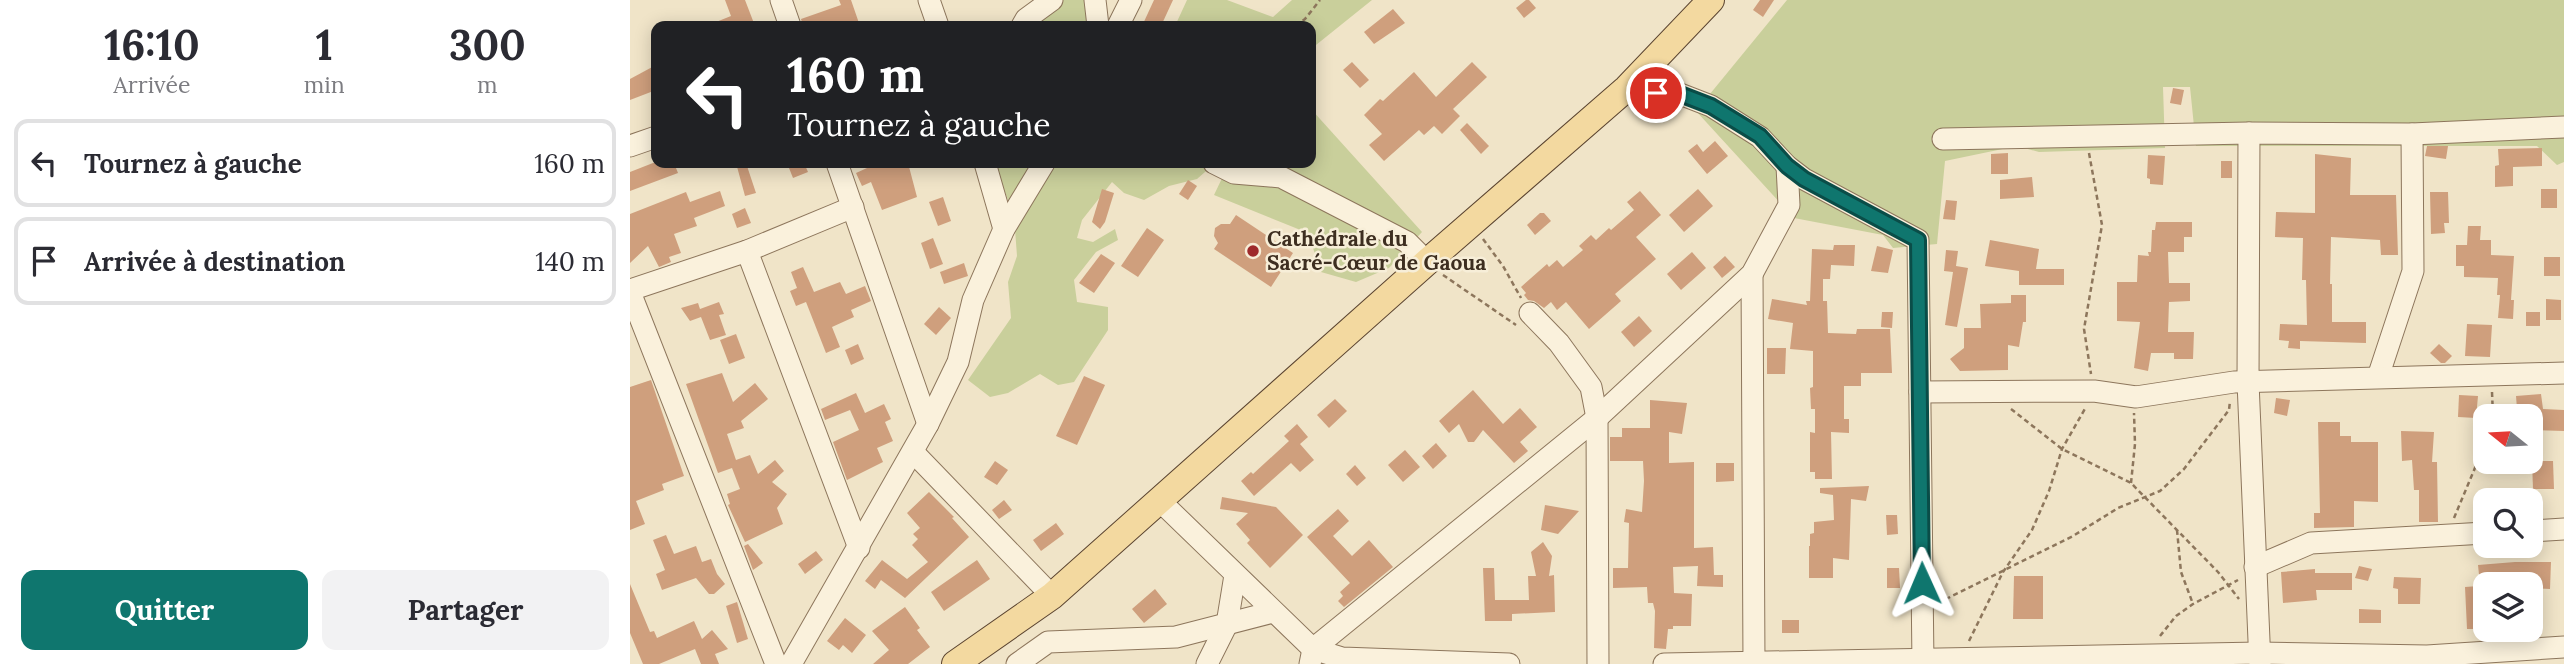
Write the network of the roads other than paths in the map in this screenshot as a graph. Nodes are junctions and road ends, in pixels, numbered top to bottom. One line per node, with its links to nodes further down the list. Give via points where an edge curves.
1 (781, 0): 7 (street)
2 (929, 0): 8 (street)
3 (1052, 0): 9 (street)
4 (1095, 0): 10 (street)
5 (1131, 0): 11 (street)
6 (1712, 0): 12 (main road)
7 (788, 21)
8 (936, 21)
9 (1025, 21)
10 (1097, 21)
11 (1120, 21)
12 (1627, 88): 19 (street, via 1680,94 1711,106 1760,136); 29 (main road)
13 (2564, 127): 15 (street)
14 (2249, 133): 15 (street); 17 (street); 35 (street)
15 (2412, 134): 34 (street, via 2413,271)
16 (651, 139): 18 (street)
17 (1942, 139)
18 (630, 146)
19 (1787, 166): 30 (street, via 1789,205); 36 (street, via 1918,240)
20 (839, 168): 26 (street)
21 (987, 168): 25 (street)
22 (994, 168): 25 (street)
23 (1041, 168): 27 (street)
24 (1224, 168): 29 (street, via 1281,177 1408,242)
25 (995, 192): 27 (street)
26 (853, 207): 28 (street); 39 (street)
27 (1004, 229): 39 (street, via 973,300 958,362)
28 (747, 251): 31 (street); 45 (street)
29 (1427, 262): 41 (main road)
30 (1752, 274): 38 (street); 58 (street)
31 (630, 291): 59 (street)
32 (1530, 313): 38 (street, via 1591,387)
33 (2564, 373): 34 (street)
34 (2378, 377): 35 (street)
35 (2244, 387): 36 (street, via 2136,397 2094,391); 37 (street); 46 (street)
36 (1920, 392): 56 (street)
37 (2228, 410)
38 (1597, 418): 52 (street); 65 (street)
39 (929, 424): 40 (street)
40 (914, 453): 45 (street); 48 (street)
41 (1159, 499): 47 (street); 48 (main road)
42 (2564, 529): 43 (street)
43 (2543, 530)
44 (2473, 534): 46 (street, via 2311,542)
45 (859, 548): 60 (street)
46 (2255, 567): 53 (street)
47 (1235, 575): 49 (street); 50 (street)
48 (1052, 596): 61 (main road)
49 (1273, 612): 50 (street); 52 (street)
50 (1227, 624): 62 (street, via 1176,637 1048,642); 63 (street)
51 (2564, 647): 55 (street)
52 (1311, 657): 57 (street)
53 (2259, 659): 54 (street, via 2144,654); 55 (street)
54 (2091, 660): 56 (street, via 1957,657)
55 (2427, 660)
56 (1923, 661): 58 (street)
57 (1362, 662): 64 (street)
58 (1754, 663): 66 (street)
59 (776, 664)
60 (791, 664)
61 (955, 664)
62 (1017, 664)
63 (1207, 664)
64 (1509, 664)
65 (1598, 664)
66 (1664, 664)

